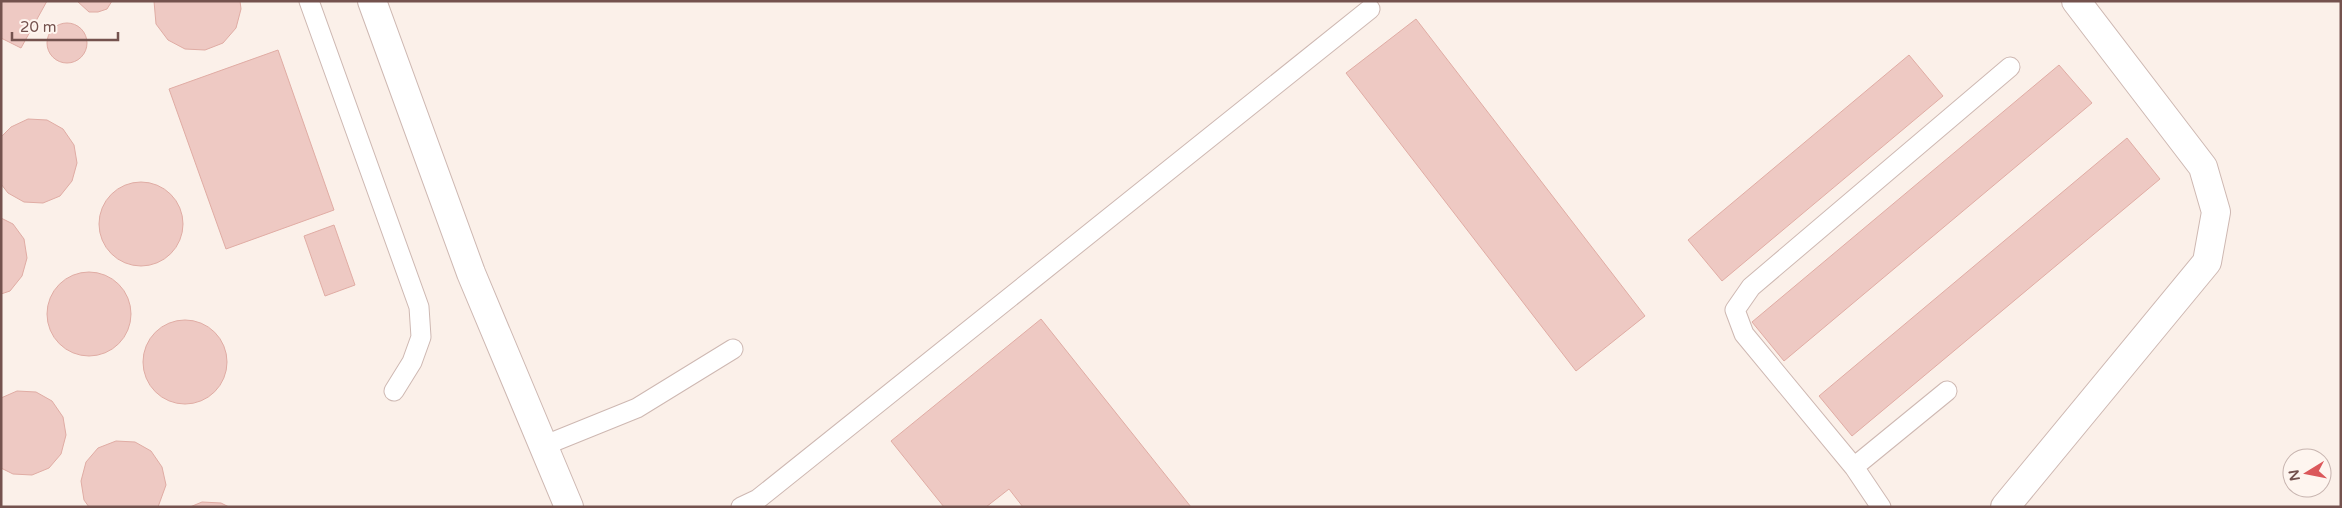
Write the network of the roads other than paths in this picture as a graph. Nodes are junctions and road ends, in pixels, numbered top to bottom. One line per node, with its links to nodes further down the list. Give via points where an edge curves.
1 (309, 1): 7 (lane, via 419,307 421,337 412,362)
2 (372, 1): 9 (street, via 470,273)
3 (2076, 1): 14 (street, via 2203,167 2216,212 2207,262)
4 (1370, 9): 12 (lane, via 758,499)
5 (2010, 68): 10 (lane, via 1751,287 1735,310 1744,334)
6 (733, 349): 9 (lane, via 637,408)
7 (394, 391)
8 (1947, 391): 10 (lane)
9 (543, 446): 11 (street)
10 (1854, 467): 13 (lane)
11 (569, 507)
12 (741, 507)
13 (1881, 507)
14 (2005, 507)

